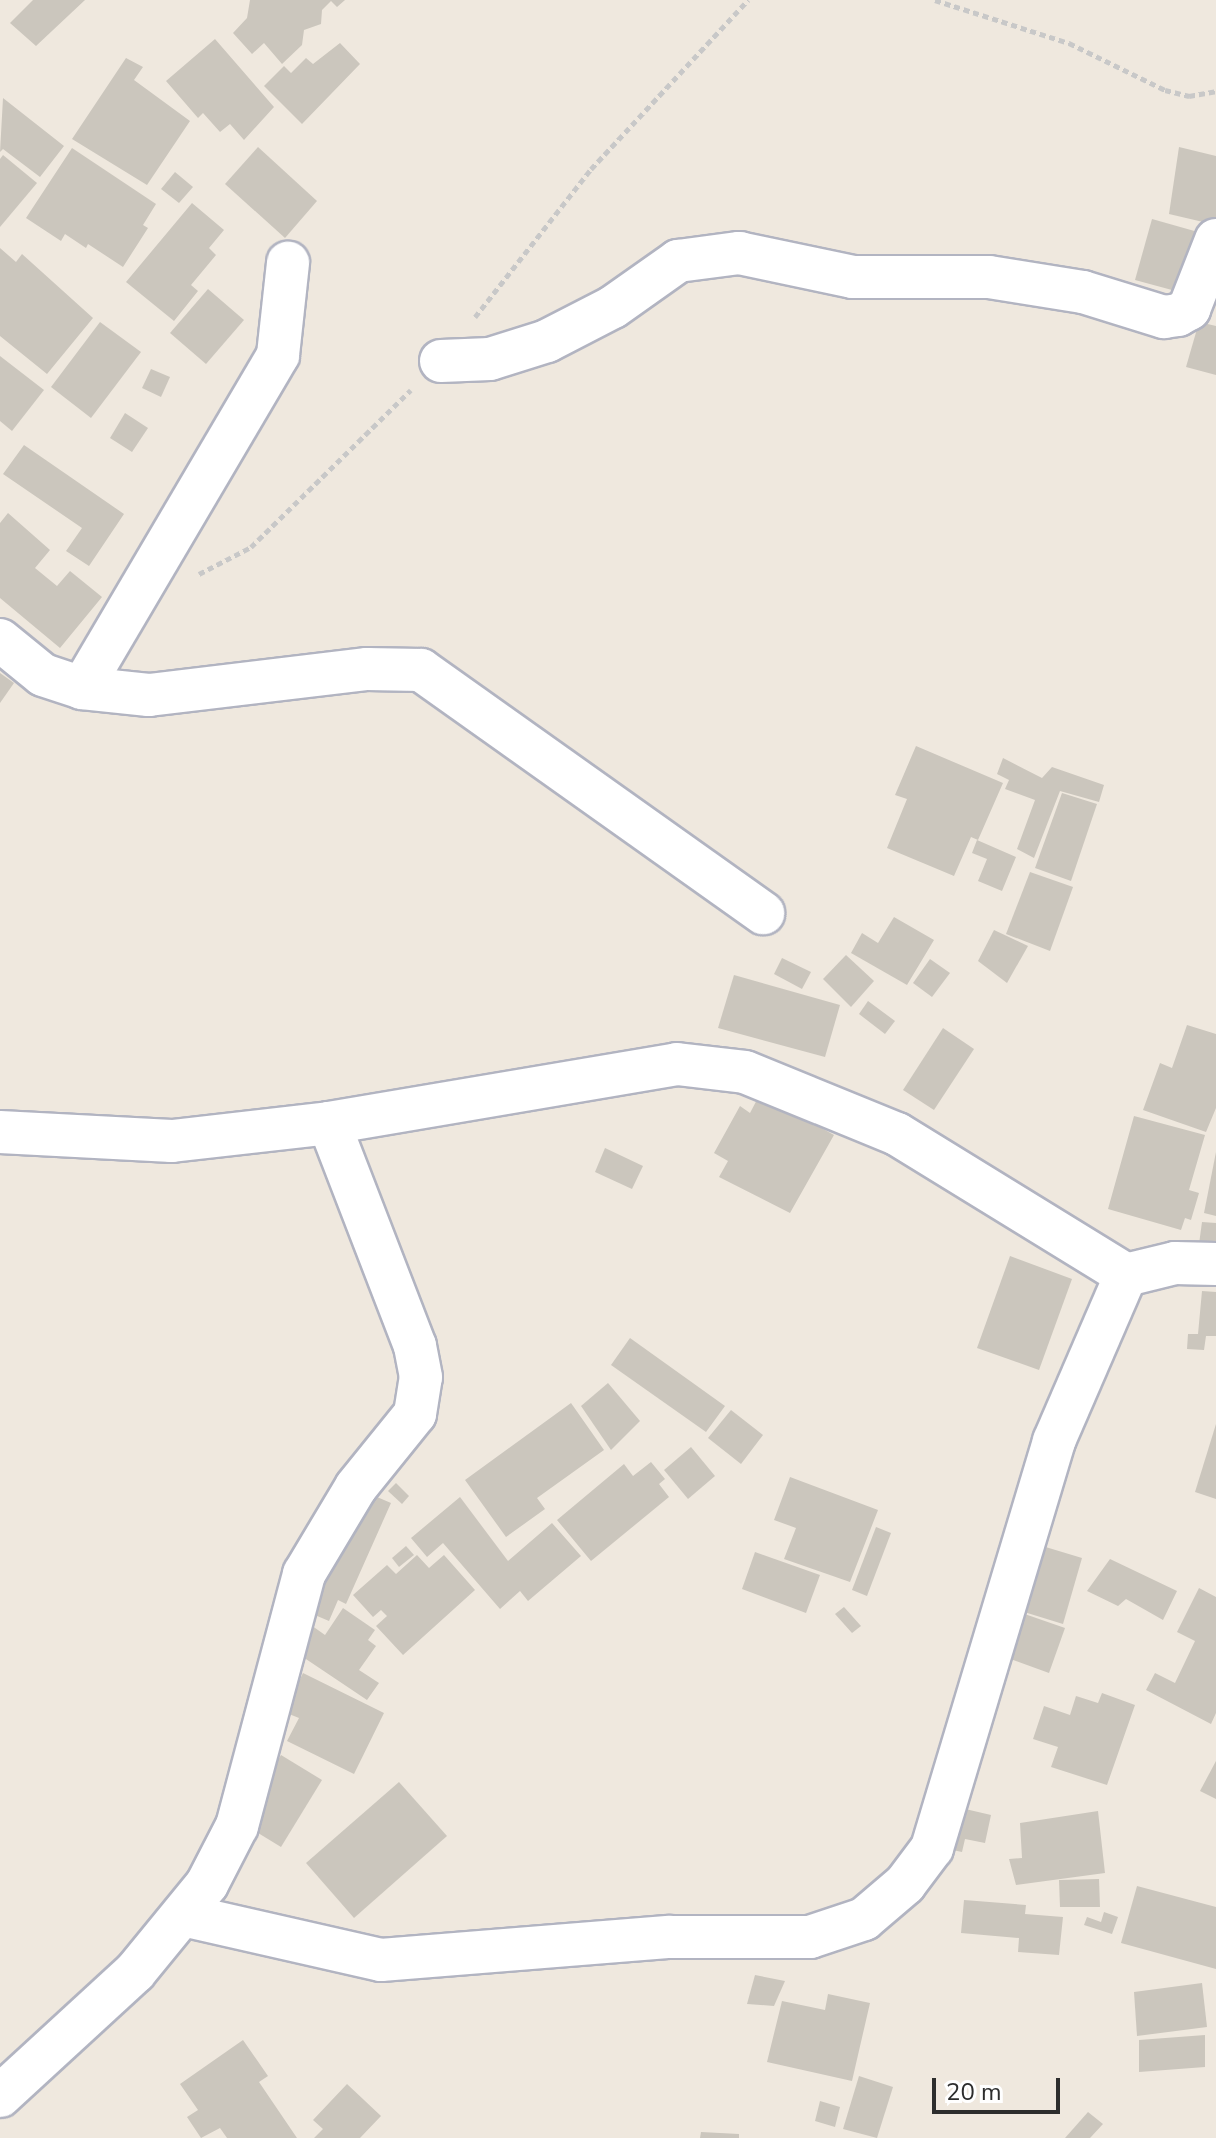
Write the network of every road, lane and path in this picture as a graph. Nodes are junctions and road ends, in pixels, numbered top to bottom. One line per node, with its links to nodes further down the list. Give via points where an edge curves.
1 (935, 0): 2 (path, via 1069,43 1165,90 1189,96)
2 (1216, 91)
3 (1216, 240): 5 (street, via 1189,309 1178,315 1164,317 1083,292 989,277 853,277 739,253 678,261 613,307 547,341 490,359)
4 (288, 263): 7 (street, via 278,355)
5 (441, 361)
6 (0, 640): 7 (street, via 43,675)
7 (82, 688): 8 (street, via 149,695 367,669 421,670)
8 (763, 913)
9 (329, 1123): 10 (street, via 172,1141); 12 (street, via 677,1064 745,1072 897,1134); 13 (street, via 415,1346 421,1377 415,1414 356,1487 304,1574 237,1826)
10 (0, 1132)
11 (1216, 1264): 12 (street, via 1175,1263)
12 (1126, 1275): 13 (street, via 1054,1441 932,1848 905,1884 864,1919 810,1937 670,1937 381,1960)
13 (183, 1915): 14 (street, via 135,1972)
14 (0, 2096)

